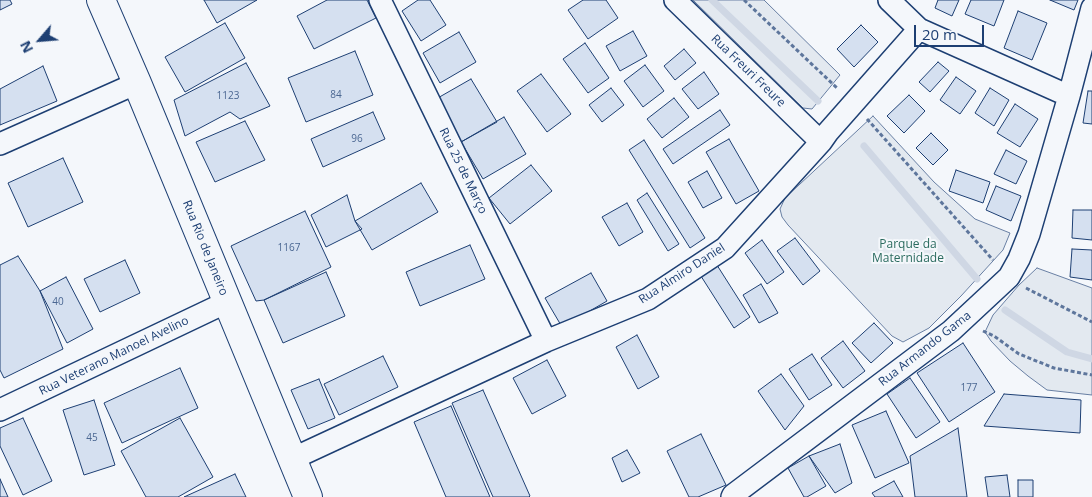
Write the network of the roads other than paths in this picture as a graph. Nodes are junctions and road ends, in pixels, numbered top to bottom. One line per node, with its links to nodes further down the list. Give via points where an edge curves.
1 (101, 0): 7 (main road, Rua Rio de Janeiro)
2 (380, 0): 12 (street, Rua 25 de Março)
3 (676, 0): 9 (street, Rua Freuri Freure)
4 (889, 0): 6 (street)
5 (1092, 8): 8 (street, Rua Armando Gama)
6 (919, 29): 8 (street); 9 (street, Rua Almiro Daniel)
7 (137, 83): 10 (street); 11 (main road, Rua Rio de Janeiro)
8 (1069, 96): 16 (street, Rua Armando Gama, via 1029,234 1009,277 951,331)
9 (824, 137): 12 (street, Rua Almiro Daniel, via 725,248 648,299)
10 (0, 144)
11 (227, 302): 13 (street, Rua Veterano Manoel Avelino); 14 (main road, Rua Rio de Janeiro)
12 (546, 341): 14 (street, Rua Almiro Daniel)
13 (0, 410)
14 (292, 459): 15 (main road, Rua Rio de Janeiro)
15 (308, 497)
16 (732, 497)

